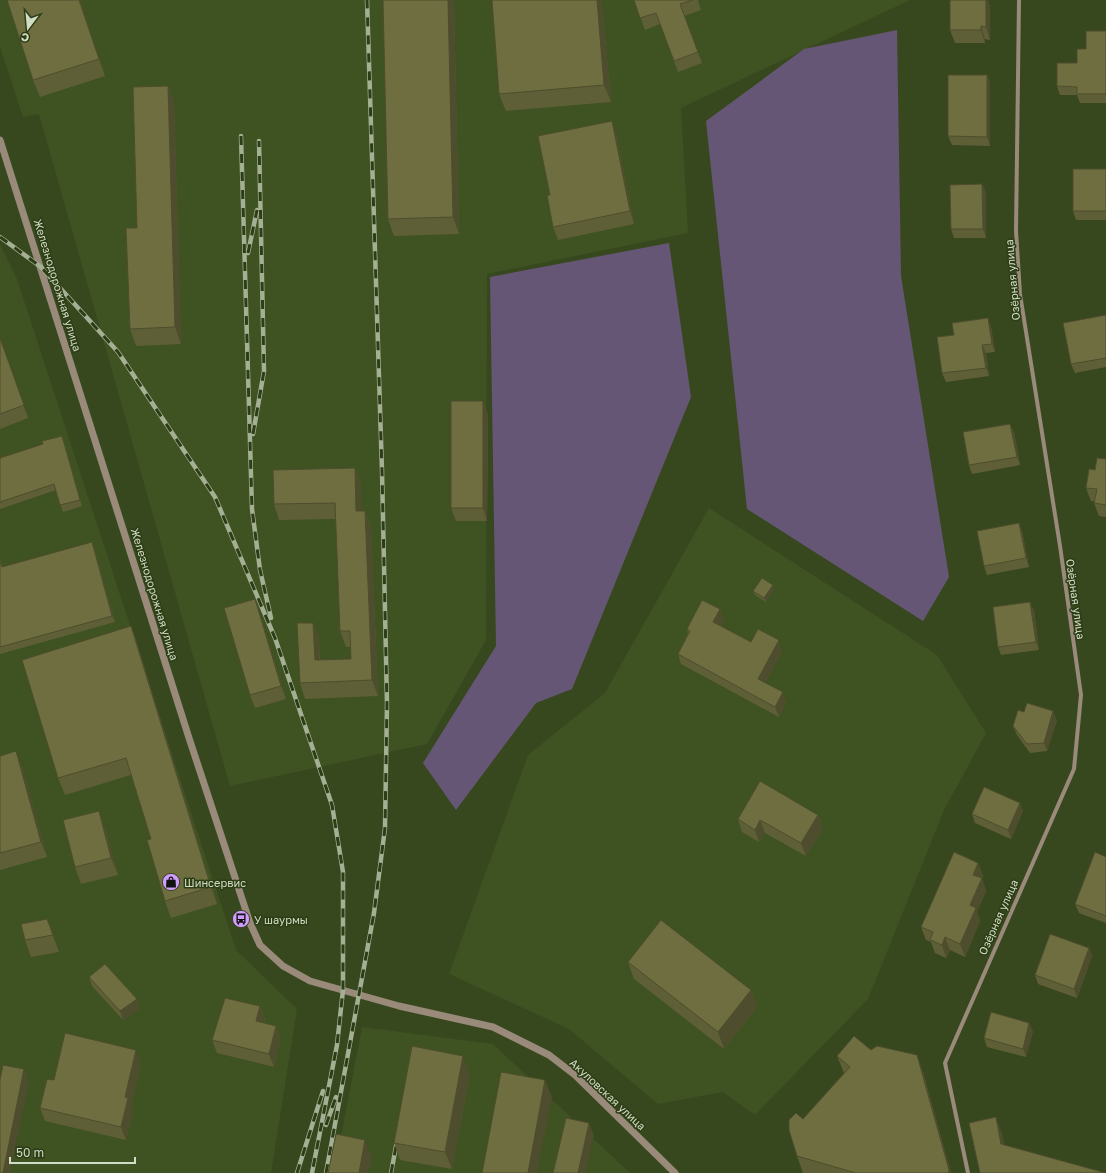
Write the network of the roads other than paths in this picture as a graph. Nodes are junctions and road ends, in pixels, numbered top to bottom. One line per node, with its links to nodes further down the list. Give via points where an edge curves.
1 (1019, 0): 5 (street, Озёрная улица, via 1016,231 1020,294 1081,695 1074,769 945,1063)
2 (0, 140): 3 (street, Железнодорожная улица, via 250,923 260,945 284,966 310,981)
3 (359, 995): 4 (street, Акуловская улица, via 493,1028 549,1055 575,1075)
4 (675, 1173)
5 (968, 1173)

